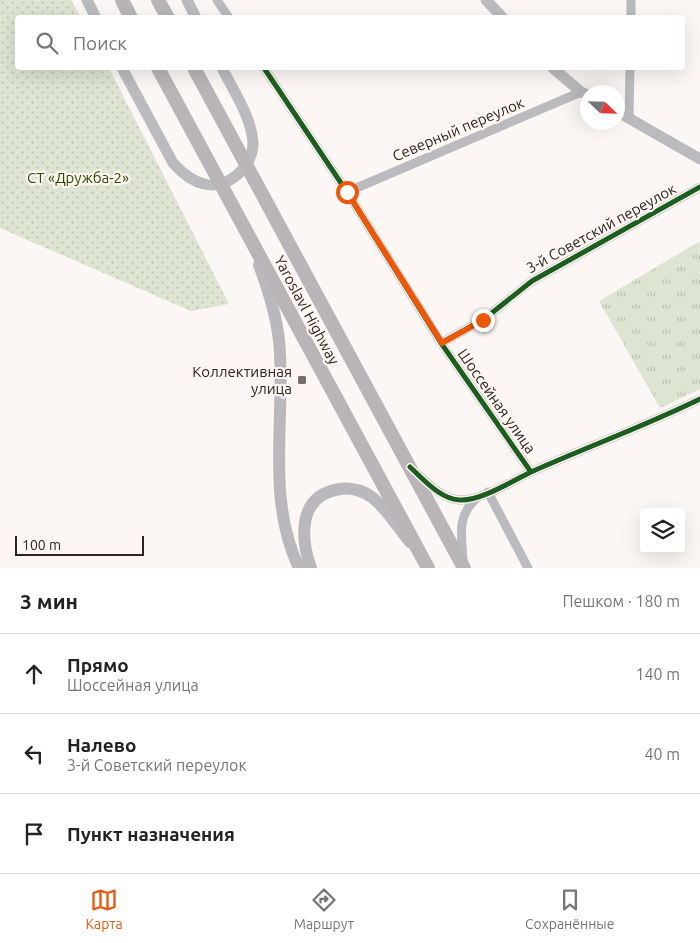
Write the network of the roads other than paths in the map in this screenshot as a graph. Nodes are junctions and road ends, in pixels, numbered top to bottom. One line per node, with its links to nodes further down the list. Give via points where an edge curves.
1 (87, 0): 8 (street)
2 (122, 0): 9 (highway)
3 (158, 0): 10 (highway)
4 (186, 0): 11 (street)
5 (217, 0): 12 (street)
6 (486, 0): 13 (street)
7 (631, 0): 14 (street)
8 (94, 15)
9 (130, 15)
10 (166, 15)
11 (194, 15)
12 (227, 15)
13 (501, 15)
14 (631, 15)
15 (123, 70): 18 (street, via 173,163 184,175 206,185 218,185 241,171 250,159 253,144 251,129)
16 (159, 70): 29 (highway, Yaroslavl Highway)
17 (195, 70): 32 (highway, Yaroslavl Highway)
18 (223, 70)
19 (265, 70): 28 (street, Шоссейная улица)
20 (555, 70): 22 (street)
21 (630, 70): 25 (street)
22 (580, 90)
23 (580, 95): 28 (street, Северный переулок)
24 (625, 116): 25 (street)
25 (629, 118): 26 (street)
26 (700, 159)
27 (700, 187): 30 (street, 3-й Советский переулок, via 532,281 483,320)
28 (347, 192): 30 (street, Шоссейная улица)
29 (246, 233): 36 (highway, Yaroslavl Highway); 38 (main road, via 277,322 280,500)
30 (442, 343): 33 (street, Шоссейная улица)
31 (700, 399): 33 (street)
32 (410, 467): 35 (street, via 448,497 462,501); 37 (highway, Yaroslavl Highway)
33 (531, 472): 34 (street)
34 (488, 492): 35 (street); 40 (street)
35 (478, 496): 37 (street, via 468,506 461,522)
36 (426, 564): 39 (main road, via 372,497 345,488 325,492 309,508 303,533)
37 (463, 567)
38 (299, 568)
39 (311, 568)
40 (528, 568)

